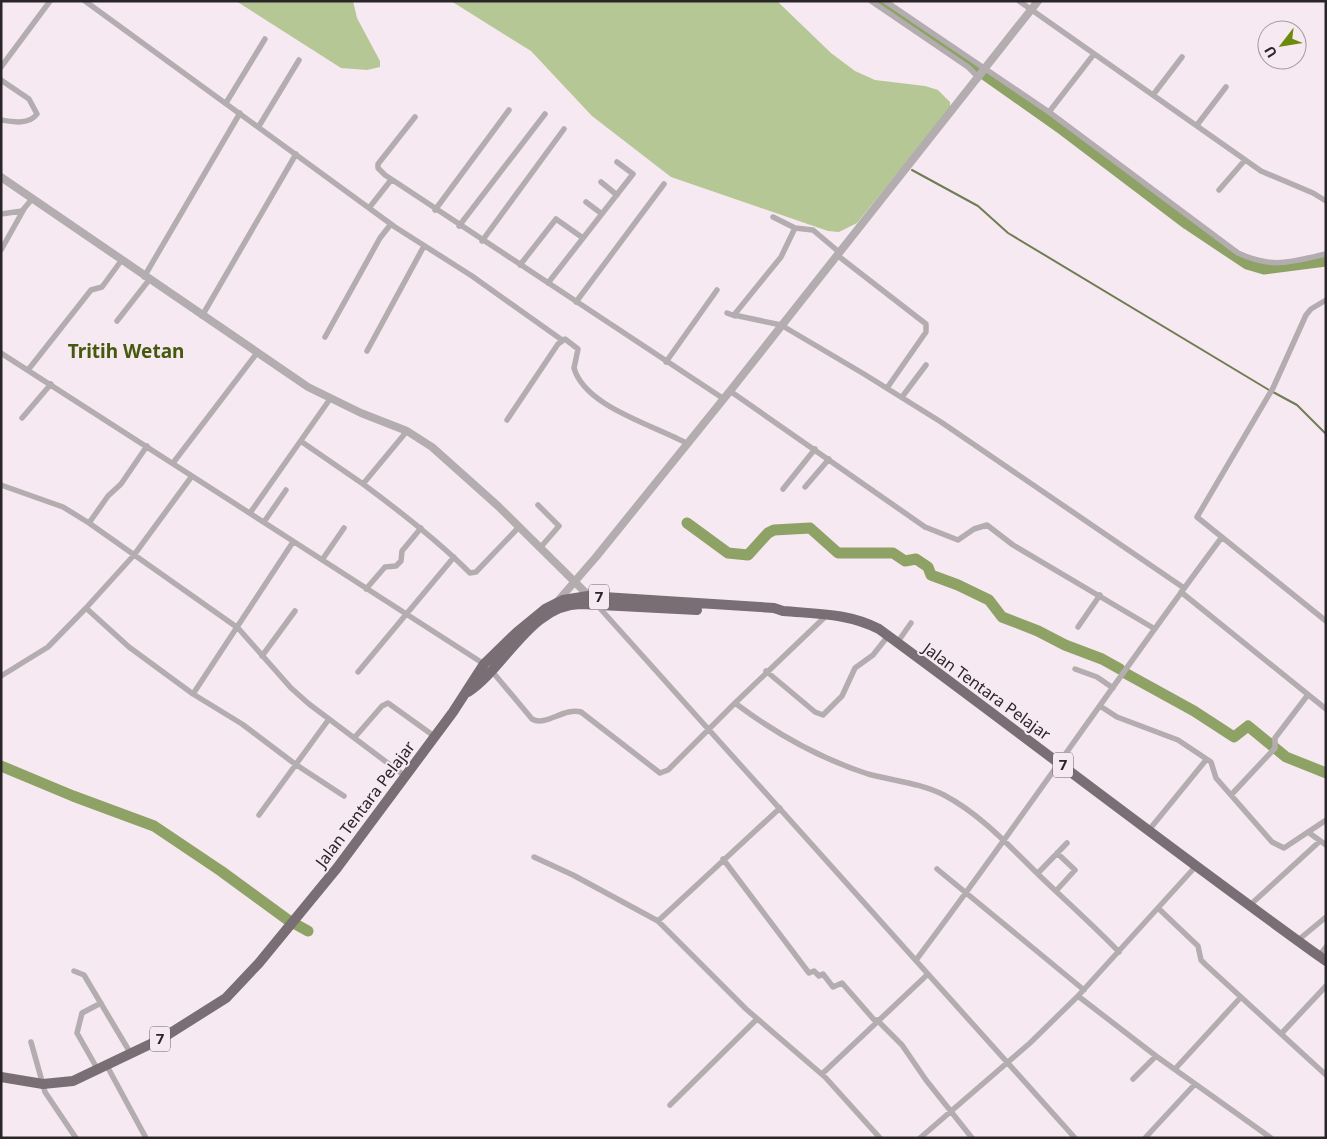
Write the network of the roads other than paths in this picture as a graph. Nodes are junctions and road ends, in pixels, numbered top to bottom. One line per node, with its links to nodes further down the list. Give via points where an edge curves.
1 (50, 1): 12 (street)
2 (84, 1): 17 (street)
3 (871, 1): 13 (street)
4 (1019, 1): 7 (street)
5 (1038, 1): 7 (street)
6 (886, 2): 13 (street)
7 (1032, 10): 9 (street); 13 (street)
8 (265, 40): 17 (street)
9 (1094, 54): 16 (street); 19 (street)
10 (1182, 57): 16 (street)
11 (299, 60): 25 (street)
12 (1, 67)
13 (982, 74): 19 (street); 52 (street)
14 (1, 80): 23 (street, via 29,99 37,114 24,122)
15 (1226, 87): 24 (street)
16 (1153, 95): 24 (street)
17 (226, 103): 20 (street)
18 (509, 110): 41 (street)
19 (1049, 112): 53 (street, via 1238,254 1272,264)
20 (240, 113): 25 (street); 56 (street)
21 (545, 114): 46 (street)
22 (415, 117): 31 (street, via 378,164 378,168)
23 (1, 120)
24 (1197, 125): 28 (street)
25 (258, 126): 27 (street)
26 (564, 129): 49 (street)
27 (296, 154): 39 (street); 62 (street)
28 (1245, 160): 34 (street); 37 (street, via 1261,171)
29 (617, 162): 35 (street, via 633,174)
30 (1, 177): 36 (street)
31 (391, 180): 39 (street); 41 (street)
32 (601, 182): 35 (street)
33 (664, 184): 60 (street)
34 (1220, 190)
35 (617, 195): 43 (street)
36 (32, 199): 40 (street); 54 (street)
37 (1326, 200)
38 (586, 202): 43 (street)
39 (369, 208): 45 (street)
40 (24, 209): 42 (street); 51 (street)
41 (436, 210): 46 (street)
42 (1, 214)
43 (602, 214): 48 (street)
44 (774, 217): 47 (street)
45 (391, 224): 50 (street); 66 (street)
46 (459, 226): 49 (street)
47 (795, 228): 52 (street, via 813,230); 63 (street, via 781,257)
48 (584, 238): 55 (street, via 556,219); 57 (street)
49 (482, 241): 55 (street)
50 (424, 246): 67 (street); 68 (street)
51 (1, 250)
52 (838, 252): 65 (street); 75 (street, via 926,324 926,332)
53 (1326, 254)
54 (121, 261): 56 (street); 73 (street, via 102,287 91,290)
55 (520, 265): 57 (street)
56 (147, 278): 62 (street); 64 (street)
57 (548, 283): 60 (street)
58 (717, 290): 71 (street)
59 (1326, 300): 102 (street, via 1306,315 1273,388 1197,516)
60 (576, 302): 71 (street)
61 (727, 313): 63 (street)
62 (202, 316): 70 (street)
63 (735, 316): 65 (street)
64 (117, 321)
65 (781, 325): 75 (street); 76 (street)
66 (325, 337)
67 (562, 340): 81 (street); 84 (street, via 578,349 574,368 589,393)
68 (367, 351)
69 (1, 353): 73 (street)
70 (257, 353): 78 (street); 88 (street)
71 (666, 362): 79 (street)
72 (926, 365): 77 (street)
73 (28, 370): 74 (street)
74 (51, 384): 80 (street); 85 (street)
75 (887, 388): 77 (street)
76 (730, 391): 79 (street); 86 (street)
77 (902, 397): 110 (street)
78 (330, 399): 82 (street); 83 (street)
79 (724, 399): 84 (street)
80 (22, 418)
81 (507, 420)
82 (406, 430): 90 (street); 101 (street, via 432,447)
83 (302, 442): 90 (street); 96 (street)
84 (688, 444): 108 (street)
85 (147, 446): 88 (street); 98 (street)
86 (815, 449): 87 (street); 93 (street)
87 (829, 459): 92 (street); 111 (street, via 925,527 958,540 987,525 1013,545)
88 (172, 463): 89 (street)
89 (192, 476): 96 (street); 105 (street)
90 (363, 484): 100 (street)
91 (1, 485): 98 (street, via 63,507)
92 (805, 487)
93 (783, 489)
94 (286, 490): 97 (street)
95 (538, 505): 104 (street, via 559,526)
96 (250, 513): 97 (street)
97 (264, 522): 103 (street)
98 (89, 523): 105 (street)
99 (344, 528): 107 (street)
100 (421, 528): 106 (street); 109 (street, via 402,551 401,561 395,566 385,567)
101 (518, 528): 104 (street); 106 (street, via 473,574)
102 (1222, 536): 110 (street); 120 (street)
103 (293, 542): 107 (street); 123 (street)
104 (540, 548): 108 (street)
105 (134, 555): 115 (street); 123 (street)
106 (454, 557): 118 (street)
107 (322, 560): 109 (street)
108 (575, 582): 112 (street); 114 (street)
109 (366, 589): 118 (street)
110 (1183, 590): 124 (street); 135 (street)
111 (1100, 595): 122 (street); 124 (street)
112 (588, 596): 113 (street); 114 (highway, Jalan Tentara Pelajar / 7); 117 (highway, Jalan Tentara Pelajar / 7)
113 (597, 605): 114 (highway, Jalan Tentara Pelajar / 7); 117 (highway, Jalan Tentara Pelajar / 7, via 773,614); 140 (street)
114 (556, 606): 128 (highway, Jalan Tentara Pelajar / 7, via 523,626)
115 (86, 608): 132 (street, via 48,647); 134 (street, via 129,647)
116 (295, 611): 127 (street)
117 (783, 611): 119 (highway, Jalan Tentara Pelajar / 7)
118 (407, 614): 128 (street); 131 (street)
119 (827, 615): 125 (highway, Jalan Tentara Pelajar / 7, via 856,618); 130 (street)
120 (1326, 621)
121 (911, 623): 126 (street)
122 (1078, 627)
123 (238, 628): 127 (street); 134 (street)
124 (1155, 629): 133 (street)
125 (888, 636): 126 (highway, Jalan Tentara Pelajar / 7); 130 (street, via 873,655 855,668 842,696 823,715)
126 (897, 643): 144 (highway, Jalan Tentara Pelajar / 7)
127 (262, 656): 139 (street, via 291,688)
128 (488, 667): 140 (street, via 532,719 541,721 561,713 582,712 660,773 668,770); 141 (highway, Jalan Tentara Pelajar / 7, via 472,681)
129 (1075, 669): 133 (street, via 1097,677)
130 (766, 671): 136 (street)
131 (358, 672)
132 (1, 676)
133 (1113, 688): 137 (street)
134 (193, 694): 145 (street, via 242,724)
135 (1307, 696): 138 (street); 147 (street, via 1275,738 1275,748)
136 (736, 703): 140 (street); 155 (street, via 764,725 809,751 857,770 921,785 944,795 981,820)
137 (1100, 706): 143 (street, via 1116,717 1178,740); 144 (street)
138 (1326, 709)
139 (329, 719): 142 (street); 145 (street)
140 (708, 728): 149 (street)
141 (434, 736): 142 (street, via 388,703); 146 (highway, Jalan Tentara Pelajar / 7)
142 (355, 737): 146 (street)
143 (1206, 760): 147 (street, via 1213,765 1216,778); 152 (street)
144 (1059, 762): 152 (highway, Jalan Tentara Pelajar / 7); 155 (street)
145 (295, 764): 148 (street); 150 (street)
146 (405, 776): 186 (highway, Jalan Tentara Pelajar / 7, via 298,916 240,985 183,1026)
147 (1232, 794): 153 (street, via 1280,848)
148 (344, 796)
149 (780, 808): 160 (street); 174 (street)
150 (259, 815)
151 (1326, 820): 153 (street)
152 (1149, 830): 161 (highway, Jalan Tentara Pelajar / 7)
153 (1308, 832): 154 (street)
154 (1320, 841): 157 (street); 166 (street)
155 (1005, 842): 163 (street); 165 (street)
156 (1068, 843): 158 (street)
157 (1326, 845)
158 (1057, 852): 163 (street); 164 (street, via 1074,870)
159 (534, 857): 169 (street)
160 (723, 859): 169 (street); 183 (street, via 809,973 823,974 833,987 842,983)
161 (1196, 866): 166 (highway, Jalan Tentara Pelajar / 7); 167 (street)
162 (937, 869): 165 (street)
163 (1038, 873): 164 (street)
164 (1056, 891): 172 (street)
165 (967, 893): 174 (street); 178 (street)
166 (1249, 906): 170 (highway, Jalan Tentara Pelajar / 7)
167 (1158, 908): 172 (street); 180 (street, via 1198,946 1201,960)
168 (1326, 917): 170 (street)
169 (658, 921): 182 (street)
170 (1298, 940): 173 (highway, Jalan Tentara Pelajar / 7)
171 (1326, 947): 173 (street)
172 (1119, 952): 178 (street)
173 (1322, 958)
174 (916, 960): 176 (street)
175 (74, 971): 181 (street, via 84,975)
176 (928, 974): 183 (street); 188 (street)
177 (1326, 986): 184 (street)
178 (1084, 990): 179 (street)
179 (1078, 996): 187 (street); 188 (street)
180 (1241, 997): 184 (street); 190 (street)
181 (101, 1003): 186 (street); 189 (street, via 82,1013 77,1033)
182 (757, 1019): 191 (street); 197 (street)
183 (877, 1021): 191 (street); 198 (street, via 902,1045)
184 (1280, 1034): 192 (street)
185 (31, 1042): 195 (street)
186 (131, 1054): 189 (highway, 7)
187 (1156, 1056): 190 (street); 194 (street)
188 (1009, 1062): 198 (street); 204 (street)
189 (102, 1068): 195 (highway, 7, via 72,1081); 200 (street)
190 (1176, 1069): 196 (street)
191 (822, 1074): 201 (street)
192 (1326, 1075)
193 (1, 1077): 195 (highway, 7)
194 (1133, 1079)
195 (43, 1084): 199 (street, via 48,1098)
196 (1195, 1084): 205 (street); 206 (street)
197 (670, 1105)
198 (950, 1110): 202 (street); 203 (street)
199 (76, 1138)
200 (146, 1138)
201 (880, 1138)
202 (920, 1138)
203 (972, 1138)
204 (1076, 1138)
205 (1145, 1138)
206 (1271, 1138)

